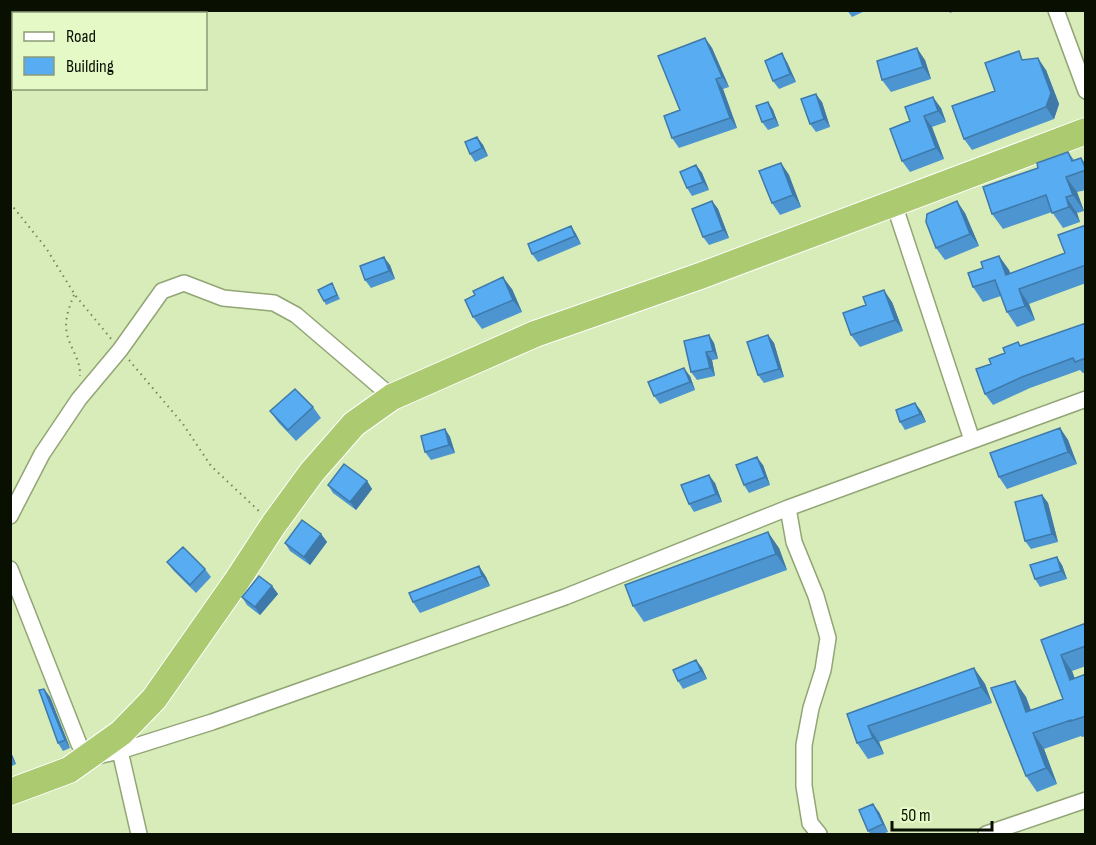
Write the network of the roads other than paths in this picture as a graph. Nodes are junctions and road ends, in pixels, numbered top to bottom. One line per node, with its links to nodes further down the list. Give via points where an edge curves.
1 (1056, 10): 2 (street)
2 (1086, 92)
3 (1086, 131): 4 (highway)
4 (894, 204): 5 (highway, via 535,334); 7 (street)
5 (392, 397): 9 (street, via 289,311 274,303 222,298 183,283 162,291 79,399 42,454); 12 (highway, via 354,424 312,472 154,699 121,733)
6 (1086, 399): 7 (street)
7 (972, 440): 8 (street)
8 (788, 508): 11 (street, via 565,597); 16 (street, via 794,542 828,638 804,745 804,786 810,823)
9 (10, 516)
10 (10, 569): 12 (street)
11 (120, 751): 12 (street); 15 (street)
12 (87, 758): 13 (highway, via 69,770)
13 (10, 792)
14 (1086, 800): 17 (street)
15 (139, 834)
16 (819, 834)
17 (986, 834)

